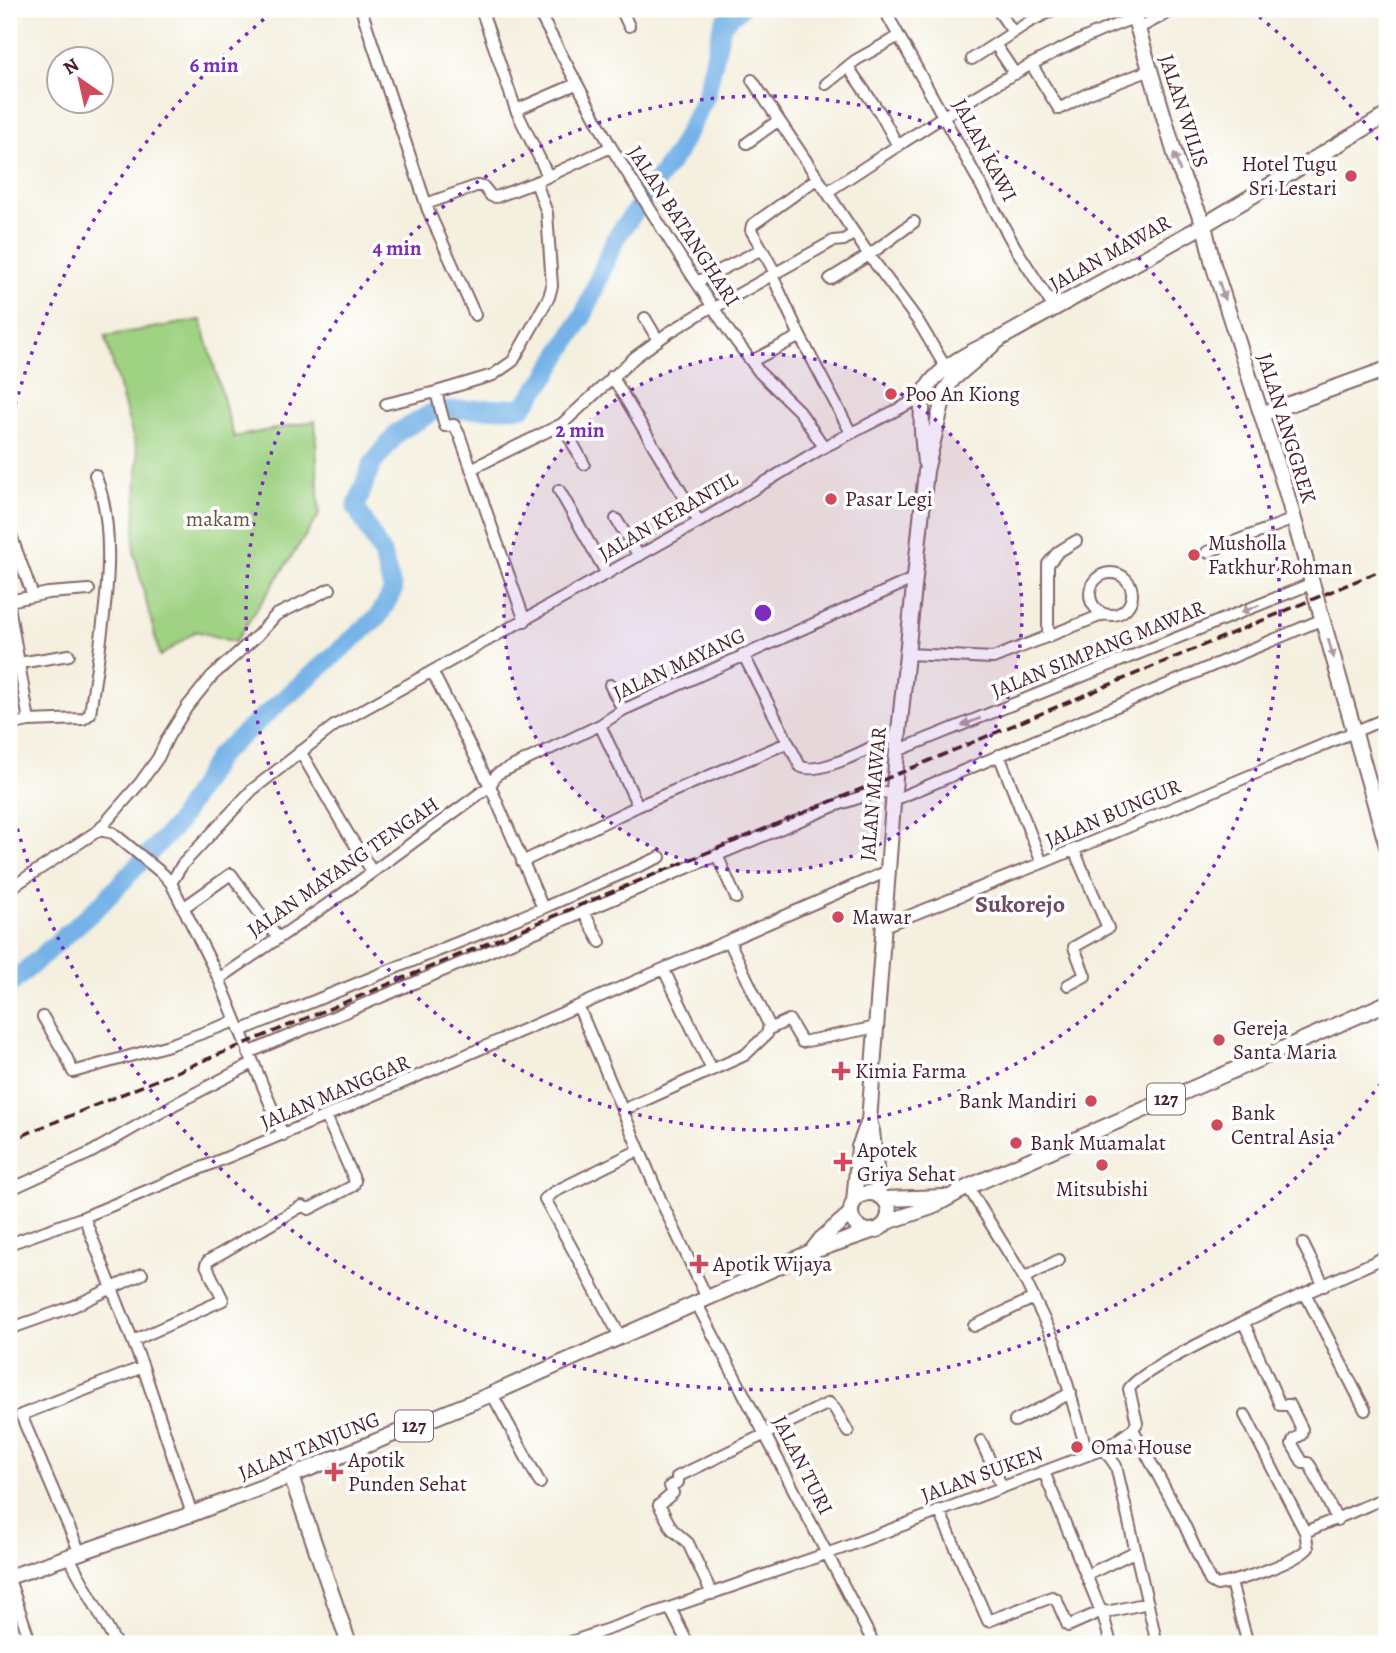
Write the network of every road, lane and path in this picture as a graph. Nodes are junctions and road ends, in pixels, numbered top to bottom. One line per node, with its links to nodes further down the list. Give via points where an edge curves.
1 (481, 9): 22 (street)
2 (537, 9): 20 (street, JALAN BATANGHARI)
3 (621, 9): 10 (street)
4 (884, 9): 12 (street, JALAN KAWI)
5 (997, 9): 11 (street)
6 (1055, 9): 11 (street)
7 (1175, 9): 9 (street)
8 (364, 10): 33 (street)
9 (1134, 18): 15 (street); 17 (main road, JALAN WILIS)
10 (629, 26)
11 (1013, 32): 13 (street)
12 (899, 36): 16 (street); 24 (street, JALAN KAWI)
13 (995, 44): 14 (street); 18 (street)
14 (972, 59)
15 (1031, 64): 17 (street, via 1059,109); 18 (street)
16 (848, 67): 21 (street); 27 (street)
17 (1148, 71): 35 (main road, JALAN WILIS, one-way to 17, via 1180,171)
18 (1015, 74): 24 (street)
19 (752, 80): 25 (street)
20 (576, 84): 22 (street); 28 (street, JALAN BATANGHARI)
21 (826, 84)
22 (516, 110): 29 (street)
23 (1387, 115): 35 (main road, JALAN MAWAR)
24 (945, 116): 27 (street); 43 (street, JALAN KAWI, via 1015,247)
25 (779, 120): 26 (street); 30 (street)
26 (747, 143)
27 (898, 146): 32 (street)
28 (611, 147): 29 (street); 41 (street, JALAN BATANGHARI)
29 (548, 176): 31 (street)
30 (818, 178): 32 (street); 37 (street, via 752,225)
31 (536, 182): 33 (street, via 496,197 476,186); 53 (street, via 547,213 549,297 513,361 493,375)
32 (827, 192): 36 (street)
33 (426, 204): 44 (street)
34 (914, 222): 38 (street)
35 (1204, 225): 43 (main road, JALAN MAWAR); 56 (main road, JALAN ANGGREK, one-way to 56)
36 (854, 233): 38 (street); 39 (street)
37 (762, 249): 39 (street); 41 (street)
38 (869, 255): 40 (street); 50 (street)
39 (773, 274): 42 (street); 46 (street)
40 (830, 279)
41 (696, 282): 42 (street, JALAN BATANGHARI)
42 (714, 307): 48 (street); 49 (street, JALAN BATANGHARI)
43 (1054, 308): 47 (main road, JALAN MAWAR)
44 (475, 315)
45 (645, 318): 48 (street)
46 (800, 336): 49 (street); 58 (street)
47 (1001, 338): 50 (main road, JALAN MAWAR); 62 (main road, JALAN MAWAR, via 945,391)
48 (658, 340): 52 (street)
49 (752, 361): 59 (street, JALAN BATANGHARI, via 800,412)
50 (946, 368): 54 (main road, JALAN MAWAR)
51 (1387, 369): 56 (main road)
52 (612, 376): 57 (street); 67 (street)
53 (436, 395): 55 (street); 61 (street, via 445,426 455,426)
54 (924, 396): 58 (street, JALAN KERANTIL); 62 (main road, JALAN MAWAR)
55 (386, 404)
56 (1262, 414): 66 (main road, JALAN ANGGREK)
57 (562, 424): 60 (street); 61 (street)
58 (851, 433): 59 (street, JALAN KERANTIL)
59 (824, 447): 67 (street, JALAN KERANTIL)
60 (584, 464)
61 (471, 469): 81 (street)
62 (926, 471): 73 (main road, JALAN MAWAR)
63 (95, 475): 91 (street, via 106,510 106,586 90,714 81,719)
64 (559, 490): 72 (street)
65 (616, 519): 71 (street)
66 (1294, 519): 70 (street); 74 (main road, JALAN ANGGREK)
67 (699, 522): 71 (street, JALAN KERANTIL)
68 (9, 530): 77 (street)
69 (1076, 541): 82 (street, via 1048,564)
70 (1207, 552)
71 (639, 556): 72 (street, JALAN KERANTIL)
72 (607, 574): 81 (street, JALAN KERANTIL)
73 (915, 578): 84 (street, JALAN MAYANG); 85 (main road, JALAN MAWAR)
74 (1313, 583): 80 (main road, JALAN ANGGREK); 98 (street, JALAN SIMPANG MAWAR, one-way to 98)
75 (330, 589): 103 (street, via 276,615 212,676 140,783)
76 (89, 590): 77 (street)
77 (33, 596): 78 (street)
78 (9, 604): 86 (street)
79 (1102, 615): 79 (street, via 1091,601 1090,587 1103,575 1123,576 1131,586 1131,603 1122,612); 82 (street)
80 (1323, 620): 94 (main road, JALAN ANGGREK, one-way to 94); 99 (street)
81 (525, 621): 87 (street, JALAN KERANTIL)
82 (1048, 636): 85 (street, via 993,658)
83 (69, 654): 86 (street)
84 (743, 654): 89 (street, JALAN MAYANG); 96 (street)
85 (908, 654): 95 (main road, JALAN MAWAR)
86 (19, 663): 91 (street)
87 (432, 671): 97 (street, JALAN KERANTIL, via 334,726); 100 (street)
88 (610, 685): 89 (street)
89 (623, 710): 93 (street, JALAN MAYANG)
90 (1387, 718): 94 (street, JALAN BUNGUR)
91 (29, 721): 92 (street)
92 (9, 725)
93 (600, 725): 100 (street, JALAN MAYANG TENGAH, via 497,774); 102 (street)
94 (1355, 732): 104 (main road, JALAN ANGGREK); 105 (street, JALAN BUNGUR)
95 (899, 734): 96 (street, via 812,770 800,766); 98 (main road, JALAN MAWAR)
96 (787, 743): 102 (street)
97 (300, 751): 110 (street); 112 (street, JALAN KERANTIL, via 233,808)
98 (897, 751): 101 (main road, JALAN MAWAR)
99 (999, 755): 101 (street); 109 (street)
100 (490, 786): 108 (street); 110 (street, JALAN MAYANG TENGAH)
101 (894, 796): 106 (street, via 873,793); 111 (main road, JALAN MAWAR)
102 (638, 806): 108 (street)
103 (99, 830): 112 (street, via 113,833); 113 (street)
104 (1387, 846)
105 (1074, 850): 109 (street, JALAN BUNGUR); 124 (street, via 1108,928 1074,947 1085,976)
106 (716, 855): 114 (street); 117 (street)
107 (660, 858): 116 (street)
108 (523, 862): 116 (street)
109 (1042, 863): 118 (street, JALAN BUNGUR)
110 (372, 871): 119 (street, JALAN MAYANG TENGAH)
111 (888, 871): 118 (main road, JALAN MAWAR); 120 (street, JALAN MANGGAR)
112 (168, 879): 115 (street)
113 (9, 889)
114 (736, 898)
115 (183, 908): 119 (street, via 232,874); 123 (street)
116 (543, 908): 128 (street)
117 (583, 911): 121 (street); 131 (street)
118 (884, 926): 129 (main road, JALAN MAWAR)
119 (277, 937): 123 (street, JALAN MAYANG TENGAH)
120 (729, 941): 122 (street, JALAN MANGGAR); 130 (street)
121 (600, 942)
122 (664, 970): 126 (street, JALAN MANGGAR); 132 (street)
123 (219, 979): 128 (street)
124 (1068, 985)
125 (1387, 1003): 138 (main road, 127)
126 (579, 1008): 133 (street, JALAN TURI); 134 (street, JALAN MANGGAR)
127 (43, 1017): 128 (street, via 73,1072)
128 (238, 1026): 131 (street)
129 (877, 1027): 130 (street, via 802,1042 789,1020); 135 (main road, JALAN MAWAR)
130 (769, 1029): 132 (street, via 745,1055)
131 (250, 1058): 136 (street); 139 (street, via 90,1153)
132 (712, 1070): 133 (street)
133 (623, 1110): 137 (street, JALAN TURI)
134 (326, 1116): 136 (street, JALAN MANGGAR); 162 (street, via 355,1181 353,1186 309,1209 302,1206 208,1261 223,1300)
135 (869, 1121): 140 (main road, JALAN MAWAR); 142 (main road, JALAN MAWAR, via 859,1146)
136 (283, 1135): 143 (street, JALAN MANGGAR)
137 (639, 1150): 157 (street, JALAN TURI); 161 (street, via 545,1199)
138 (968, 1187): 141 (main road, 127); 152 (street)
139 (9, 1190)
140 (882, 1197): 141 (main road, 127); 142 (main road, 127, via 868,1193); 144 (main road, via 889,1210)
141 (946, 1197): 144 (main road, 127, via 932,1207)
142 (853, 1208): 145 (main road, via 853,1219 860,1228); 148 (main road, JALAN TANJUNG / 127)
143 (84, 1217): 146 (street, JALAN MANGGAR); 154 (street)
144 (887, 1222): 145 (main road, 127)
145 (872, 1231): 148 (main road, JALAN TANJUNG / 127)
146 (9, 1242)
147 (1303, 1244): 153 (street)
148 (811, 1252): 157 (main road, JALAN TANJUNG / 127)
149 (1387, 1256): 153 (street)
150 (1059, 1260): 152 (street)
151 (142, 1274): 154 (street)
152 (1024, 1278): 156 (street)
153 (1324, 1286): 155 (street)
154 (112, 1289): 160 (street); 162 (street)
155 (1306, 1295): 158 (street); 166 (street)
156 (1034, 1298): 159 (street); 164 (street, via 1055,1342)
157 (702, 1301): 161 (main road, JALAN TANJUNG / 127); 173 (street, JALAN TURI)
158 (1244, 1323): 171 (street, via 1133,1382 1129,1396 1138,1419); 184 (street, via 1280,1405 1290,1405 1302,1429 1292,1444 1303,1463 1311,1466)
159 (974, 1326)
160 (9, 1329)
161 (621, 1338): 165 (main road, JALAN TANJUNG / 127)
162 (133, 1341): 163 (street)
163 (143, 1367): 167 (street); 183 (street)
164 (1071, 1393): 170 (street); 176 (street)
165 (492, 1394): 178 (main road, JALAN TANJUNG / 127); 179 (street)
166 (1365, 1410)
167 (21, 1415): 169 (street); 188 (street)
168 (1245, 1415): 185 (street)
169 (9, 1420)
170 (1015, 1421)
171 (1133, 1429): 175 (street, JALAN SUKEN); 191 (street, via 1210,1581)
172 (848, 1432): 173 (street, via 830,1403)
173 (765, 1434): 187 (street, JALAN TURI); 192 (street, via 677,1476 678,1482 670,1486 673,1493 659,1503 672,1529 688,1543)
174 (981, 1441): 180 (street)
175 (1108, 1446): 176 (street, JALAN SUKEN); 186 (street)
176 (1088, 1455): 177 (street, JALAN SUKEN)
177 (1044, 1472): 180 (street, JALAN SUKEN); 189 (street)
178 (291, 1476): 183 (main road, JALAN TANJUNG / 127); 198 (main road)
179 (540, 1483)
180 (1002, 1487): 182 (street, JALAN SUKEN)
181 (1387, 1497): 184 (street)
182 (939, 1510): 187 (street, JALAN SUKEN); 195 (street, via 988,1621 1052,1597 1068,1626)
183 (192, 1514): 188 (main road, JALAN TANJUNG / 127)
184 (1336, 1520): 185 (street)
185 (1305, 1532): 191 (street, via 1309,1545 1304,1553)
186 (1134, 1552): 189 (street); 193 (street)
187 (827, 1553): 192 (street, JALAN SUKEN); 201 (street, JALAN TURI)
188 (75, 1555): 190 (main road, JALAN TANJUNG / 127); 197 (street)
189 (1087, 1575): 195 (street)
190 (9, 1578): 196 (street)
191 (1231, 1583): 204 (street)
192 (712, 1594): 194 (street, JALAN SUKEN)
193 (1148, 1603): 195 (street); 203 (street)
194 (670, 1608): 199 (street, JALAN SUKEN); 200 (street)
195 (1102, 1611): 202 (street)
196 (31, 1644)
197 (116, 1644)
198 (349, 1644)
199 (565, 1644)
200 (688, 1644)
201 (874, 1644)
202 (1111, 1644)
203 (1157, 1644)
204 (1248, 1644)

